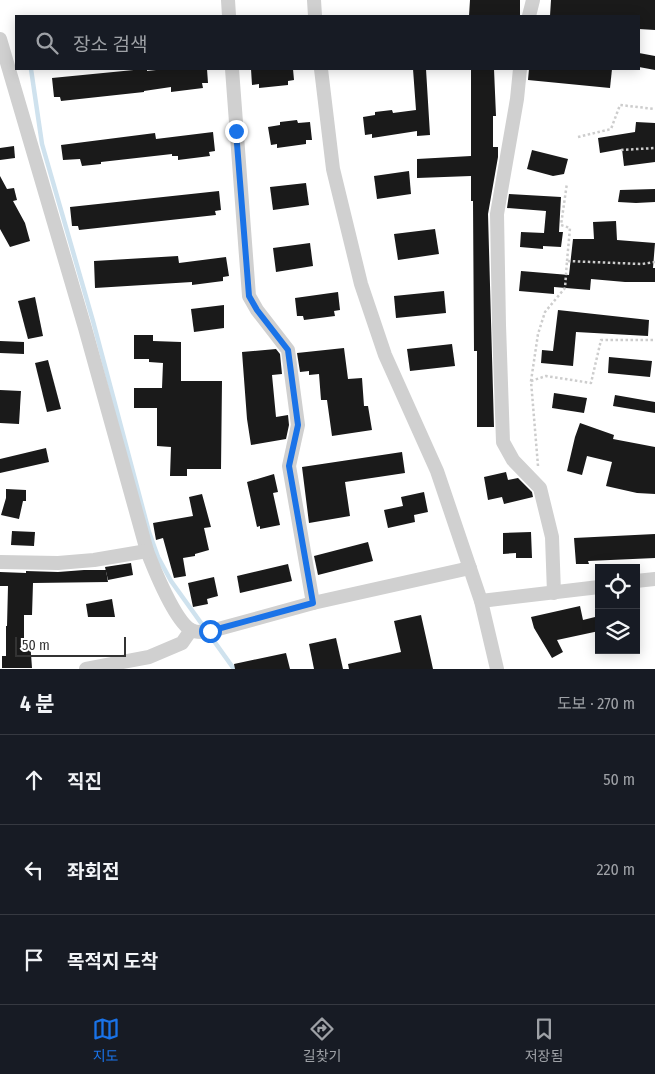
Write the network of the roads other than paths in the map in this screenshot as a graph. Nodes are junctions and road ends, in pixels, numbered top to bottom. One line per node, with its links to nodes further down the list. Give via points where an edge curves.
1 (228, 0): 4 (street)
2 (314, 0): 5 (street)
3 (533, 0): 6 (street)
4 (229, 15)
5 (316, 15)
6 (529, 15)
7 (0, 39): 11 (street)
8 (232, 70): 19 (street, via 249,296 288,350 298,425 289,466)
9 (321, 70): 13 (street, via 333,169 361,284 385,355 437,471)
10 (520, 70): 17 (street, via 498,214 503,442 513,460 540,488 552,536)
11 (146, 551): 12 (street, via 58,563); 20 (street, via 180,619)
12 (0, 562)
13 (470, 568): 18 (street); 19 (street)
14 (655, 579): 15 (street)
15 (640, 581)
16 (595, 588): 17 (street)
17 (554, 593): 18 (street)
18 (481, 601): 23 (street)
19 (313, 603): 20 (street)
20 (202, 631): 21 (street)
21 (147, 663): 22 (street)
22 (86, 669)
23 (497, 669)

